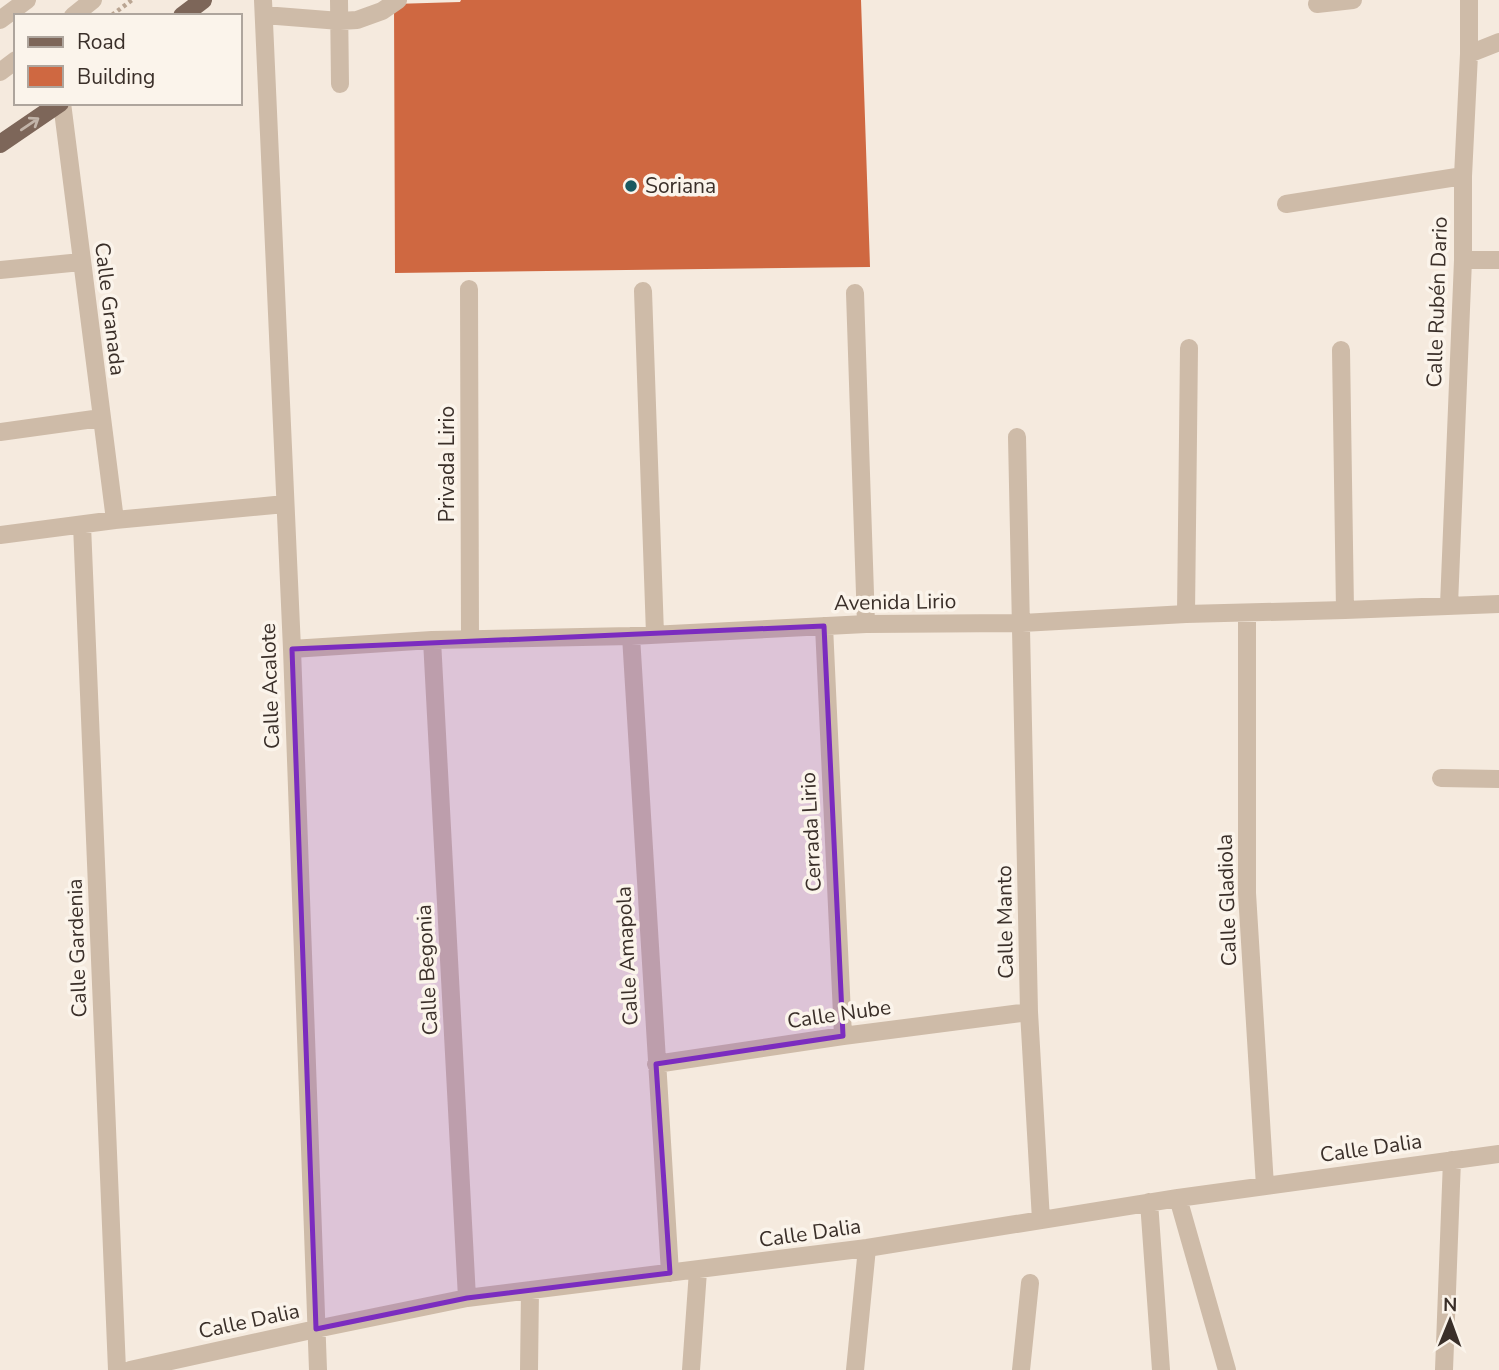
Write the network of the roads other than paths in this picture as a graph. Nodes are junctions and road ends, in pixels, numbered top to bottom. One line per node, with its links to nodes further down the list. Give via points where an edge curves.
1 (27, 0): 12 (street)
2 (93, 0): 10 (street)
3 (203, 0): 11 (main road)
4 (339, 0): 13 (street)
5 (398, 0): 13 (street, via 382,11)
6 (1353, 0): 8 (street)
7 (1469, 0): 15 (street, Calle Rubén Dario)
8 (1317, 4)
9 (264, 8): 13 (street); 34 (street, Calle Acalote)
10 (76, 14)
11 (184, 14)
12 (0, 20)
13 (340, 21): 16 (street)
14 (1499, 42): 15 (street)
15 (1469, 54): 20 (street, Calle Rubén Dario)
16 (340, 84)
17 (58, 105): 19 (main road, one-way to 17)
18 (61, 105): 24 (street, Calle Granada)
19 (0, 144)
20 (1463, 176): 21 (street); 22 (street, Calle Rubén Dario)
21 (1286, 204)
22 (1463, 260): 23 (street); 39 (street, Calle Rubén Dario)
23 (1499, 260)
24 (82, 262): 25 (street); 31 (street, Calle Granada)
25 (0, 270)
26 (469, 289): 48 (street, Privada Lirio)
27 (643, 291): 46 (street)
28 (855, 293): 44 (street)
29 (1189, 348): 42 (street)
30 (1341, 350): 40 (street)
31 (101, 418): 32 (street); 35 (street, Calle Granada)
32 (0, 432)
33 (1017, 437): 43 (street, Calle Manto)
34 (285, 504): 35 (street); 50 (street, Calle Acalote)
35 (115, 520): 36 (street)
36 (82, 525): 37 (street); 69 (street, Calle Gardenia)
37 (0, 535)
38 (1499, 604): 39 (street, Avenida Lirio)
39 (1449, 605): 40 (street, Avenida Lirio)
40 (1345, 610): 41 (street, Avenida Lirio)
41 (1247, 613): 42 (street, Avenida Lirio); 58 (street, Calle Gladiola, via 1247,893)
42 (1186, 614): 43 (street, Avenida Lirio)
43 (1022, 622): 44 (street, Avenida Lirio); 53 (street, Calle Manto)
44 (866, 624): 45 (street, Avenida Lirio)
45 (824, 626): 46 (street, Avenida Lirio); 54 (street, Cerrada Lirio)
46 (655, 634): 47 (street, Avenida Lirio)
47 (631, 636): 48 (street, Avenida Lirio); 55 (street, Calle Amapola)
48 (470, 639): 49 (street, Avenida Lirio)
49 (432, 640): 50 (street, Avenida Lirio); 67 (street, Calle Begonia)
50 (292, 649): 68 (street, Calle Acalote)
51 (1441, 778): 52 (street)
52 (1499, 779)
53 (1029, 1012): 54 (street, Calle Nube); 61 (street, Calle Manto)
54 (844, 1036): 55 (street, Calle Nube)
55 (656, 1064): 64 (street, Calle Amapola)
56 (1499, 1154): 57 (street, Calle Dalia)
57 (1452, 1160): 58 (street, Calle Dalia); 78 (street)
58 (1265, 1186): 59 (street, Calle Dalia)
59 (1178, 1198): 60 (street, Calle Dalia); 77 (street)
60 (1149, 1202): 61 (street, Calle Dalia); 76 (street)
61 (1041, 1220): 62 (street, Calle Dalia)
62 (867, 1248): 63 (street, Calle Dalia); 74 (street)
63 (698, 1271): 64 (street, Calle Dalia); 73 (street)
64 (670, 1273): 66 (street, Calle Dalia)
65 (1030, 1283): 75 (street)
66 (530, 1290): 67 (street, Calle Dalia); 72 (street)
67 (467, 1298): 68 (street, Calle Dalia)
68 (316, 1329): 70 (street, Calle Dalia); 71 (street, Calle Acalote)
69 (117, 1370)
70 (130, 1370)
71 (318, 1370)
72 (529, 1370)
73 (691, 1370)
74 (855, 1370)
75 (1021, 1370)
76 (1161, 1370)
77 (1227, 1370)
78 (1444, 1370)

